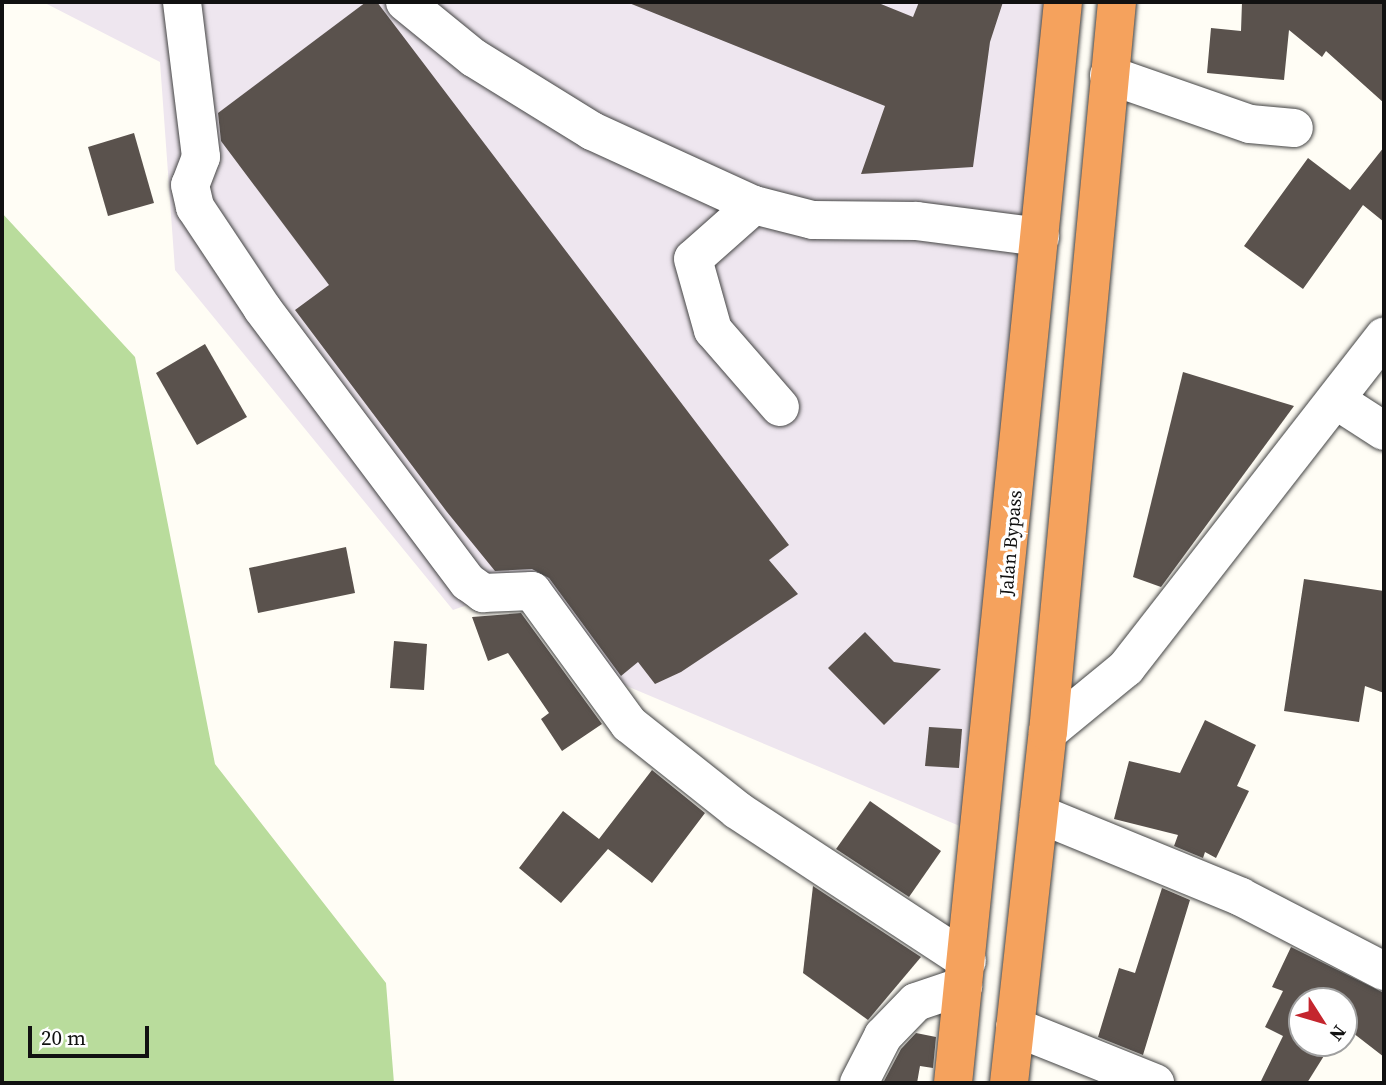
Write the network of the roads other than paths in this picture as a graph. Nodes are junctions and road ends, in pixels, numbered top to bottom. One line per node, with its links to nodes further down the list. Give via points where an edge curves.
1 (182, 2): 16 (street, via 201,157 190,185 195,207 262,308 468,582 483,593 532,591 629,724 737,810)
2 (405, 2): 7 (street, via 474,58 592,131)
3 (1063, 2): 8 (highway, Jalan Bypass)
4 (1117, 2): 5 (highway)
5 (1108, 75): 6 (street, via 1250,124); 13 (highway)
6 (1294, 128)
7 (754, 205): 8 (street, via 813,220 917,221); 11 (street, via 693,259 713,330)
8 (1040, 237): 16 (highway, Jalan Bypass)
9 (1384, 336): 10 (street)
10 (1336, 400): 12 (street); 13 (street, via 1126,668)
11 (780, 407)
12 (1384, 432)
13 (1048, 732): 14 (highway)
14 (1039, 814): 15 (street, via 1241,897); 17 (highway)
15 (1384, 971)
16 (965, 973): 18 (street, via 915,1002 883,1036); 19 (highway, Jalan Bypass)
17 (1015, 1027): 20 (highway); 21 (street)
18 (859, 1083)
19 (953, 1083)
20 (1009, 1083)
21 (1155, 1083)

